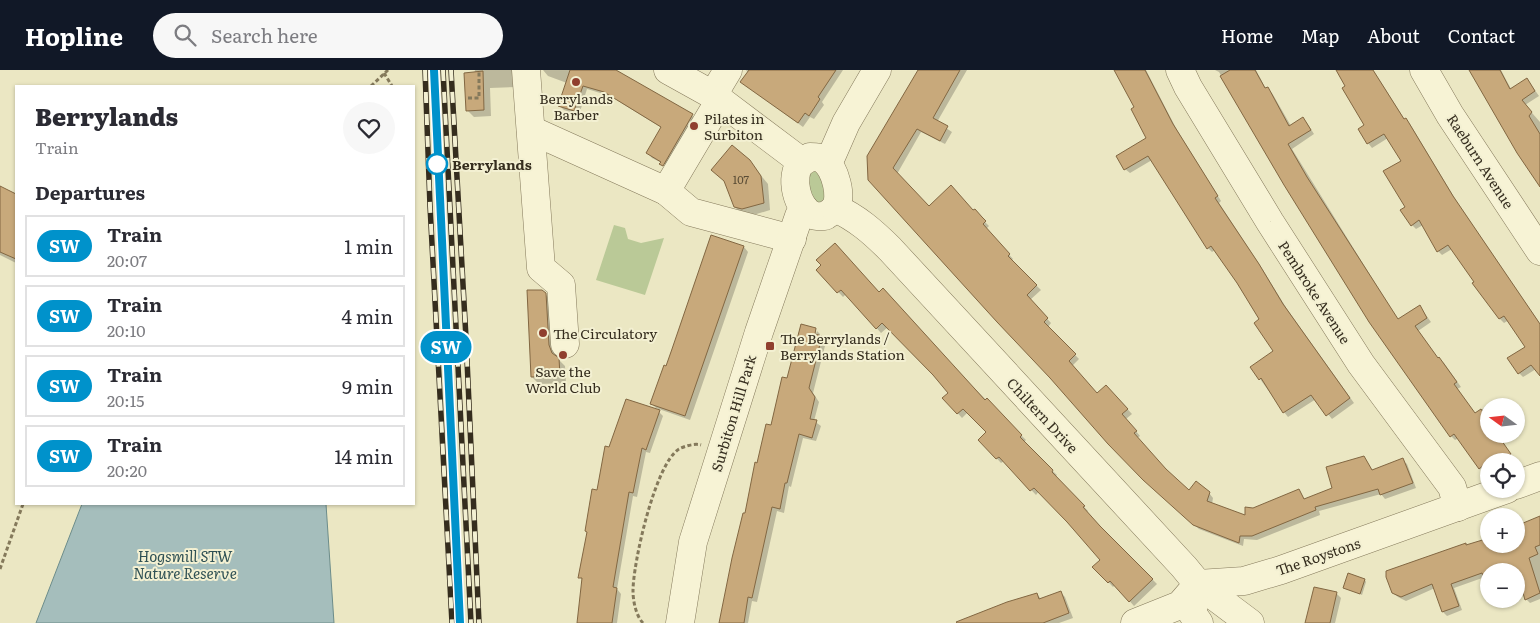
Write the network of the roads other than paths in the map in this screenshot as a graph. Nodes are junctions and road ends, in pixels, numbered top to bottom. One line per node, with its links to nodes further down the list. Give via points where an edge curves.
1 (526, 70): 8 (street)
2 (668, 70): 7 (street)
3 (728, 70): 7 (street)
4 (877, 70): 9 (street, via 846,123 832,155)
5 (1180, 70): 19 (street, Pembroke Avenue, via 1270,222 1356,356 1452,486)
6 (1424, 70): 14 (street, Raeburn Avenue)
7 (716, 98): 9 (street, via 794,156); 10 (street)
8 (531, 130): 10 (street); 15 (street, via 542,268 561,285)
9 (813, 162): 11 (street, via 796,171 795,180); 12 (street, via 834,172 838,194)
10 (666, 191): 13 (street, via 691,212)
11 (804, 208): 12 (street, via 813,215 825,216); 13 (street, Surbiton Hill Park)
12 (835, 208): 20 (street, Chiltern Drive, via 852,216 890,249)
13 (792, 239): 21 (street, Surbiton Hill Park, via 758,332 694,542)
14 (1540, 251)
15 (565, 344)
16 (1540, 476): 17 (street)
17 (1525, 482)
18 (1482, 498): 19 (street, The Roystons)
19 (1458, 507): 20 (street, The Roystons, via 1244,581)
20 (1198, 584): 22 (street, via 1180,605); 23 (street, via 1192,613); 24 (street, Chiltern Drive)
21 (680, 623)
22 (1135, 623)
23 (1199, 623)
24 (1250, 623)

